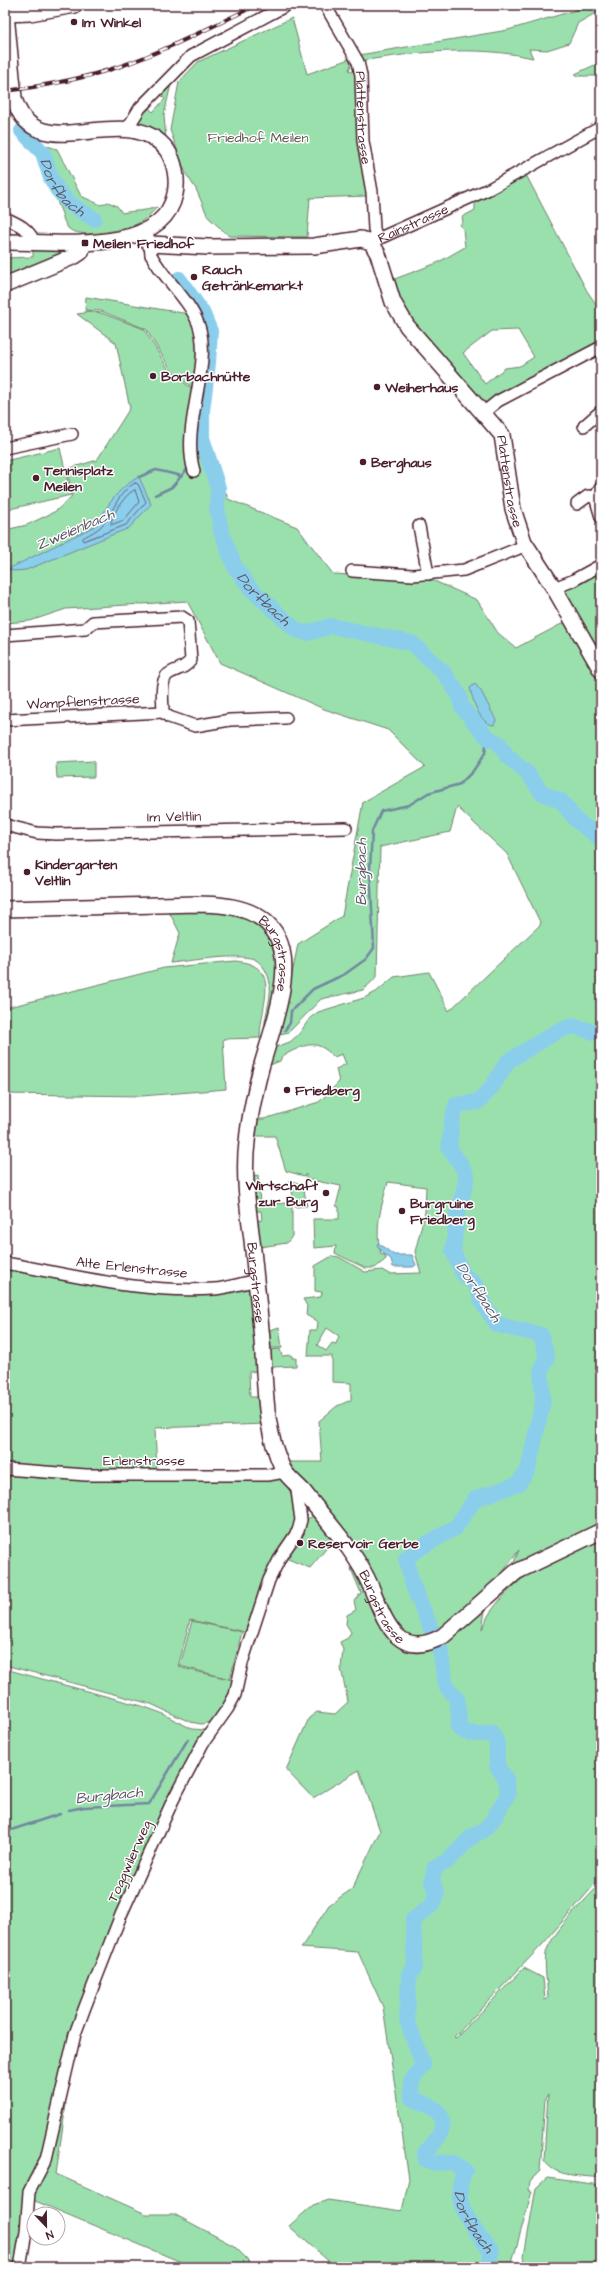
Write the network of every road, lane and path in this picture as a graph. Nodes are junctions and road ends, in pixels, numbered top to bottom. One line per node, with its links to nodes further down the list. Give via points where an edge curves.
1 (75, 5): 4 (street, via 30,13)
2 (287, 5): 6 (street, via 191,56 140,108)
3 (325, 5): 9 (street, Plattenstrasse, via 358,62 361,74 363,141 372,192)
4 (5, 14): 6 (street, via 14,98 17,111 24,121 43,133 54,134)
5 (601, 127): 9 (street, Rainstrasse, via 490,190)
6 (128, 129): 8 (street, via 143,132 157,140 167,150 175,169 175,196 169,209)
7 (5, 218): 10 (street, via 24,227)
8 (146, 238): 9 (street, Rainstrasse, via 208,247 314,246 361,239); 12 (street); 20 (street, via 151,255 193,313 200,331 202,355 191,430 190,456)
9 (374, 240): 16 (street, Plattenstrasse, via 393,302 407,326)
10 (34, 241): 11 (street); 12 (street)
11 (5, 242)
12 (83, 243): 13 (street, via 81,252 75,256)
13 (5, 285)
14 (601, 347): 16 (street, via 498,401)
15 (601, 411): 17 (street)
16 (483, 413): 26 (street, Plattenstrasse, via 502,435 516,519)
17 (584, 426)
18 (72, 434): 19 (street)
19 (5, 448)
20 (194, 471)
21 (601, 487): 22 (street)
22 (595, 496): 23 (street, via 588,496); 24 (street)
23 (577, 504)
24 (601, 517)
25 (419, 526): 29 (street)
26 (527, 545): 29 (street, via 464,570); 30 (street, Plattenstrasse)
27 (601, 565): 30 (street)
28 (352, 571): 29 (street)
29 (428, 574)
30 (554, 588): 32 (street, Plattenstrasse)
31 (5, 635): 33 (street, via 85,629 93,622 182,617 188,621 191,660 184,668 169,673 164,679)
32 (601, 670)
33 (164, 712): 34 (street, via 169,717 195,726 230,720); 35 (street, Wampflenstrasse)
34 (286, 718)
35 (5, 720)
36 (5, 825): 37 (street, Im Veltlin, via 37,833 56,834)
37 (346, 828)
38 (5, 909): 40 (street, Burgstrasse, via 213,904 244,909 258,915 274,930 282,951 283,983 246,1144)
39 (5, 1263): 40 (street, Alte Erlenstrasse, via 114,1282 170,1288 213,1289)
40 (255, 1280): 42 (street, Burgstrasse, via 268,1416)
41 (5, 1469): 42 (street, Erlenstrasse, via 86,1475 268,1475)
42 (284, 1472): 43 (street, Burgstrasse)
43 (296, 1483): 44 (street, Burgstrasse, via 361,1567 388,1627 396,1635 417,1645 427,1644 443,1636 516,1572); 45 (street, Toggwilerweg, via 300,1526 269,1580 234,1695 228,1708 203,1743 173,1800 121,1915 75,2034 46,2159 29,2192)
44 (601, 1531)
45 (20, 2267)

